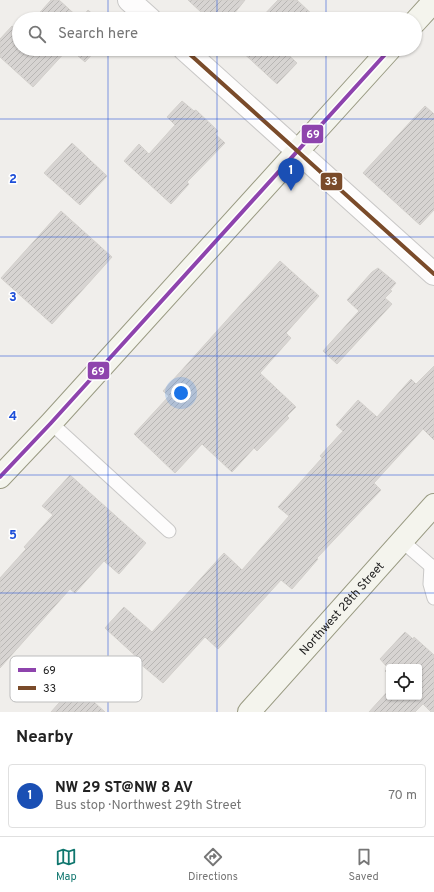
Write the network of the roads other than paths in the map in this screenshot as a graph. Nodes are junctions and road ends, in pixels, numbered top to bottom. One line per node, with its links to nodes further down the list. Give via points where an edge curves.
1 (129, 0): 3 (street)
2 (434, 1): 4 (street)
3 (142, 12)
4 (422, 14)
5 (192, 56): 7 (street)
6 (384, 56): 7 (street)
7 (298, 151): 8 (street); 9 (street)
8 (434, 274)
9 (51, 423): 10 (street); 12 (lane)
10 (0, 477)
11 (434, 505): 13 (street, Northwest 28th Street)
12 (169, 531)
13 (402, 541): 14 (lane); 16 (street, Northwest 28th Street)
14 (432, 566): 15 (lane, via 430,584)
15 (434, 598)
16 (249, 712)

